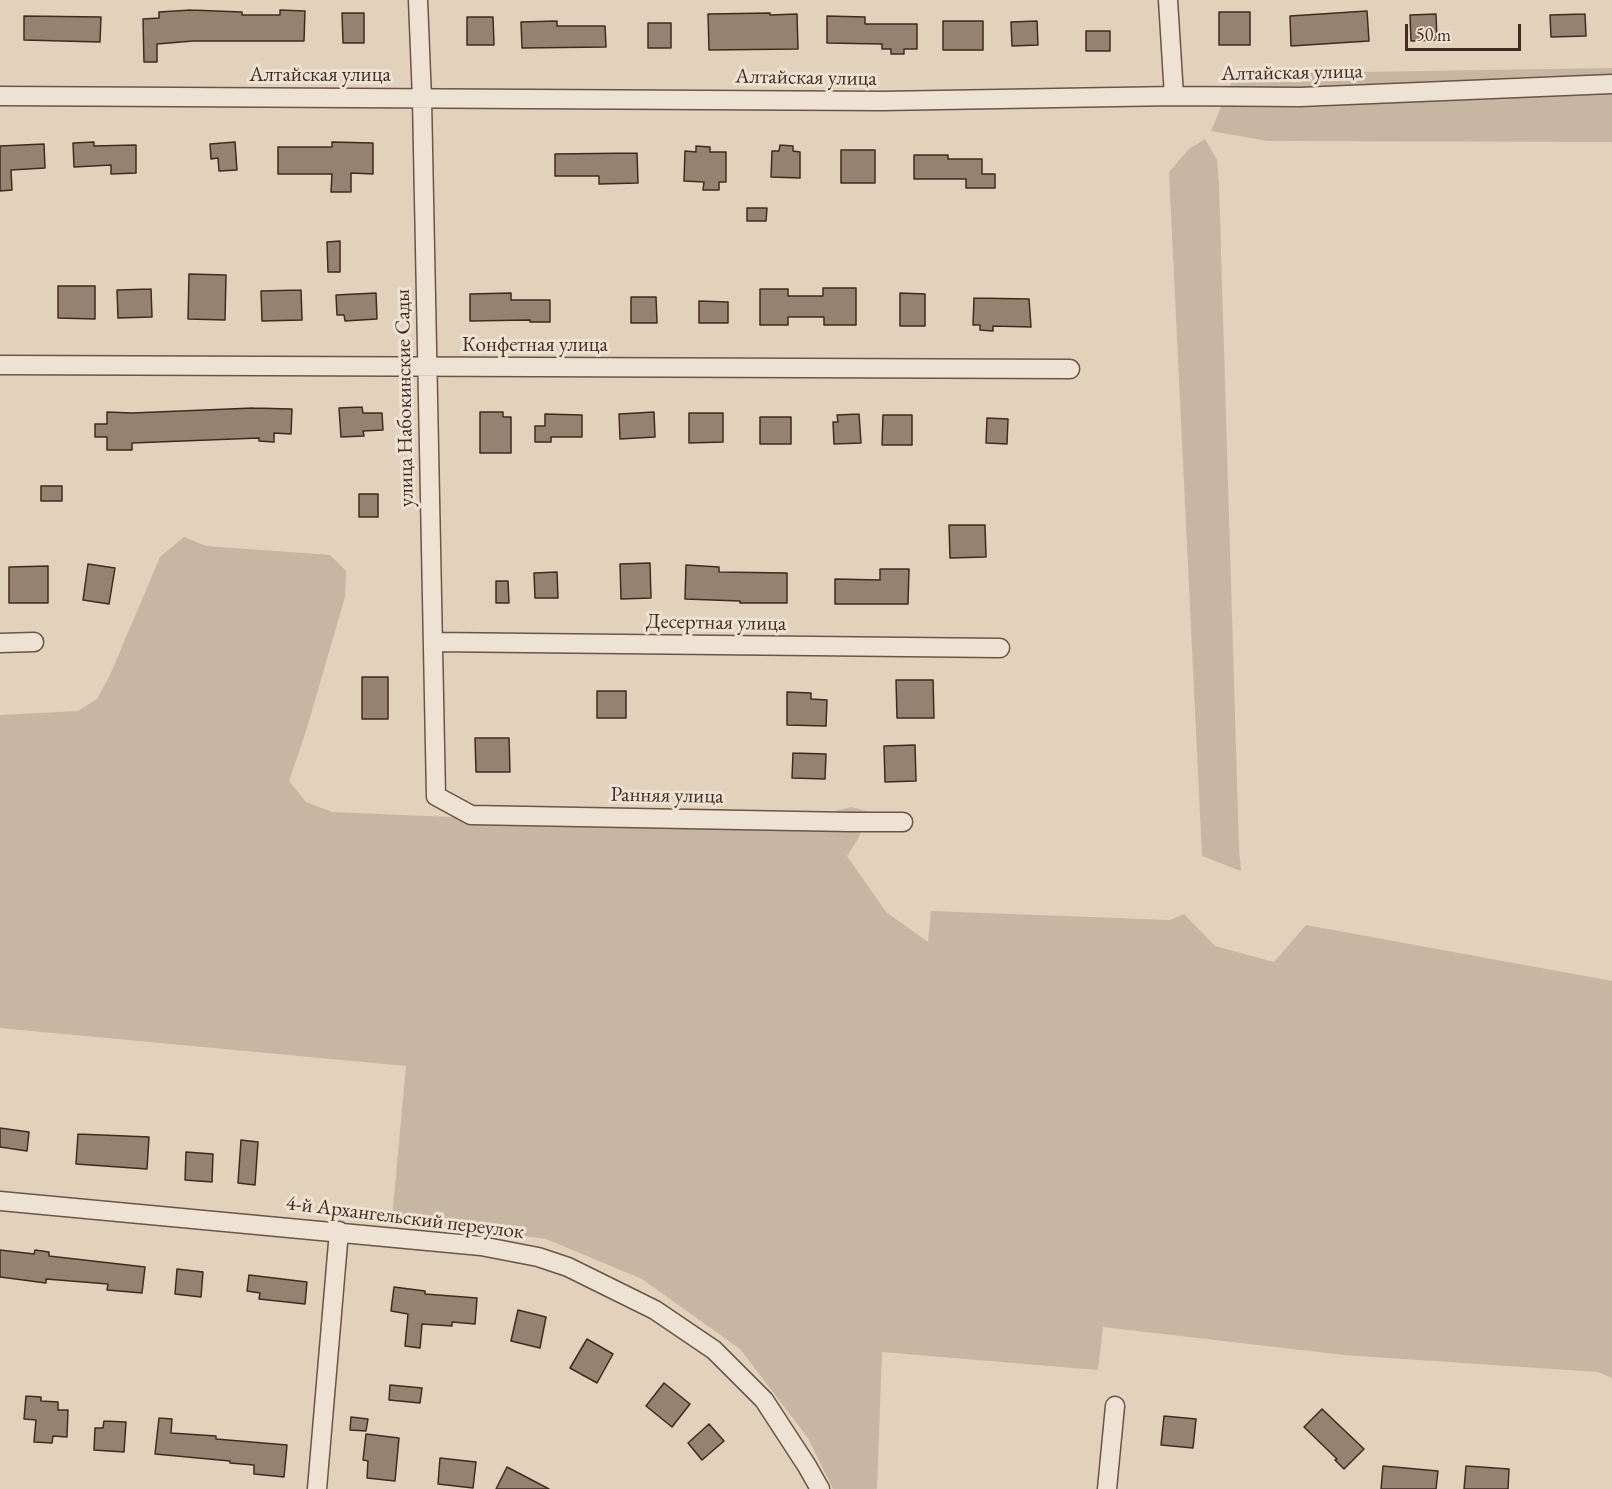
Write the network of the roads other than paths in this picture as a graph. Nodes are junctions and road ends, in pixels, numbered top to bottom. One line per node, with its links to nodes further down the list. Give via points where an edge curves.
1 (418, 0): 6 (street, улица Набокинские Сады)
2 (1168, 0): 5 (street)
3 (1612, 84): 5 (street, Алтайская улица, via 1300,97)
4 (0, 96): 6 (street, Алтайская улица)
5 (1174, 96): 6 (street, Алтайская улица, via 882,101)
6 (422, 99): 8 (street, улица Набокинские Сады)
7 (0, 366): 8 (street, Конфетная улица)
8 (426, 368): 9 (street, Конфетная улица); 11 (street, улица Набокинские Сады)
9 (1070, 369)
10 (34, 642): 12 (street)
11 (433, 642): 13 (street, Десертная улица); 14 (street, улица Набокинские Сады)
12 (0, 643)
13 (999, 648)
14 (436, 796): 15 (street, Ранняя улица, via 471,815)
15 (903, 822)
16 (0, 1201): 17 (street, 4-й Архангельский переулок)
17 (339, 1231): 19 (street); 20 (street, 4-й Архангельский переулок, via 481,1246 538,1257 568,1267 655,1310 714,1350 764,1400)
18 (1115, 1406): 21 (street)
19 (317, 1489)
20 (820, 1489)
21 (1107, 1489)

